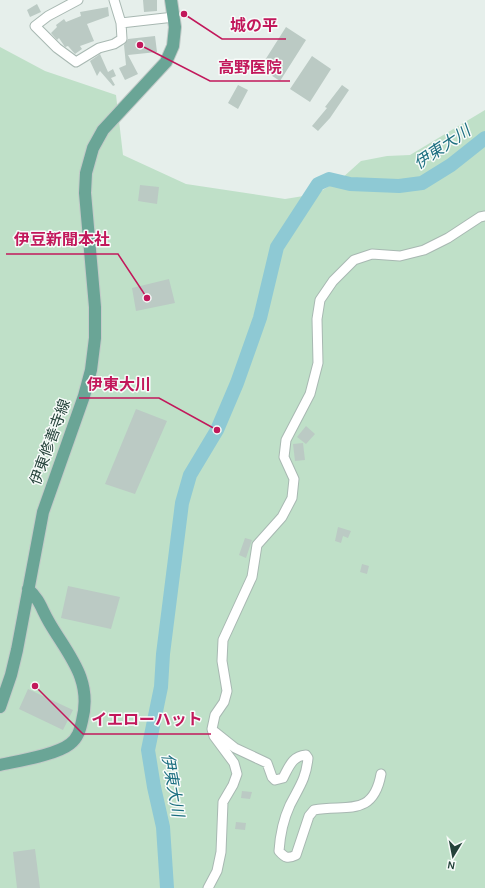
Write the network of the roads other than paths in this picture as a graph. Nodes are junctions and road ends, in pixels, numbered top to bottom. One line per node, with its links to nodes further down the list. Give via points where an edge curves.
1 (78, 0): 5 (street, via 35,26 57,48 76,62 99,48 122,39)
2 (114, 0): 5 (street)
3 (171, 0): 4 (main road, 伊東修善寺線)
4 (174, 17): 5 (street); 7 (main road, 伊東修善寺線, via 173,46 166,62 103,130 93,148 86,174 85,193 96,338 84,396 43,512)
5 (121, 23)
6 (485, 216): 9 (street, via 424,250 400,256 372,254 354,260 333,281 320,300 317,318 318,362 310,394 286,440 284,457 294,479 292,498 282,517 257,545 252,577 225,633 222,661 227,691 224,702 215,715)
7 (28, 589): 8 (main road, 伊東修善寺線, via 17,650); 10 (main road, via 38,597 48,621 78,669 84,683 83,717 78,735 69,745)
8 (0, 707)
9 (212, 729): 11 (street, via 235,748 267,763 275,780 283,778 292,761 300,756 308,758 306,775 290,807 280,838 279,851 284,857 296,855 309,816 314,810 351,808 362,804 373,798 378,790); 12 (street, via 214,736 234,763 237,774 223,802 221,852 217,871)
10 (0, 765)
11 (381, 774)
12 (208, 888)

